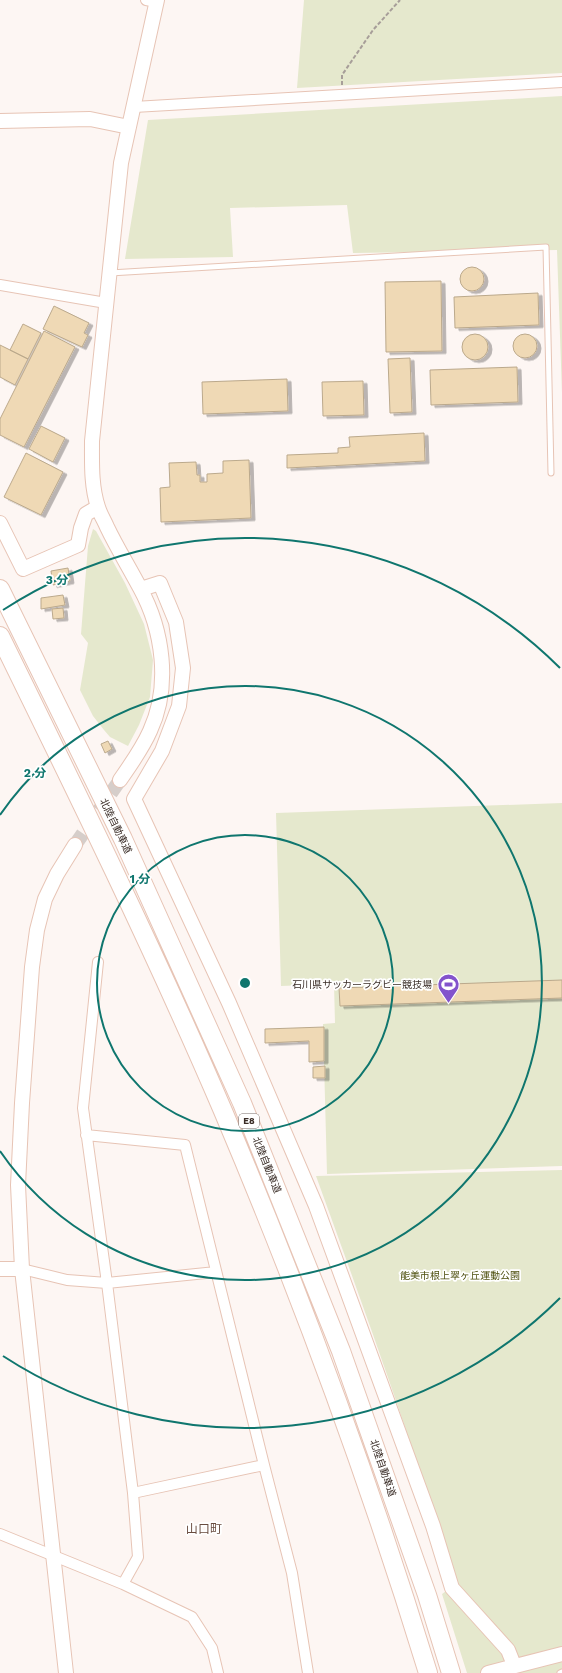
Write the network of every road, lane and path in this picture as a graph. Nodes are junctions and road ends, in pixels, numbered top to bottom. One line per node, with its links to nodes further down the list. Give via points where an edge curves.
1 (153, 0): 5 (street)
2 (400, 0): 4 (path, via 374,30 342,75)
3 (562, 82): 4 (street)
4 (341, 95): 5 (street)
5 (134, 107): 7 (street)
6 (0, 121): 7 (street, via 90,119)
7 (129, 127): 8 (street, via 120,163)
8 (109, 273): 10 (street); 11 (lane, via 546,247)
9 (0, 285): 10 (street)
10 (106, 304): 12 (street, via 92,441 92,472)
11 (550, 473)
12 (98, 508): 13 (street, via 86,514 78,545 23,569); 15 (street)
13 (0, 523)
14 (0, 588): 36 (highway, 北陸自動車道 / E8, via 123,838 242,1104 341,1351)
15 (141, 589): 17 (street, via 157,629 162,655 162,680 158,707 150,730 138,754); 31 (street, via 160,583 176,622 183,668 179,706 162,751 134,799 229,1003 316,1206 433,1526 452,1588 508,1650)
16 (0, 636): 35 (highway, 北陸自動車道 / E8, via 104,849 223,1111 275,1237 363,1474)
17 (120, 780)
18 (75, 845): 22 (street, via 45,899 37,930 32,967 18,1185)
19 (98, 962): 20 (street, via 83,1108)
20 (86, 1135): 23 (street, via 185,1145); 24 (street)
21 (0, 1268): 22 (street)
22 (22, 1269): 24 (street, via 67,1280); 28 (street)
23 (216, 1272): 24 (street); 25 (street)
24 (107, 1283): 26 (street)
25 (264, 1465): 26 (street); 34 (street, via 292,1573)
26 (133, 1493): 29 (street, via 138,1557)
27 (0, 1534): 28 (street)
28 (53, 1555): 29 (street); 32 (street)
29 (123, 1584): 33 (street, via 192,1617 212,1648)
30 (562, 1654): 31 (street)
31 (514, 1665): 37 (street)
32 (66, 1673)
33 (218, 1673)
34 (308, 1673)
35 (428, 1673)
36 (451, 1673)
37 (490, 1673)

